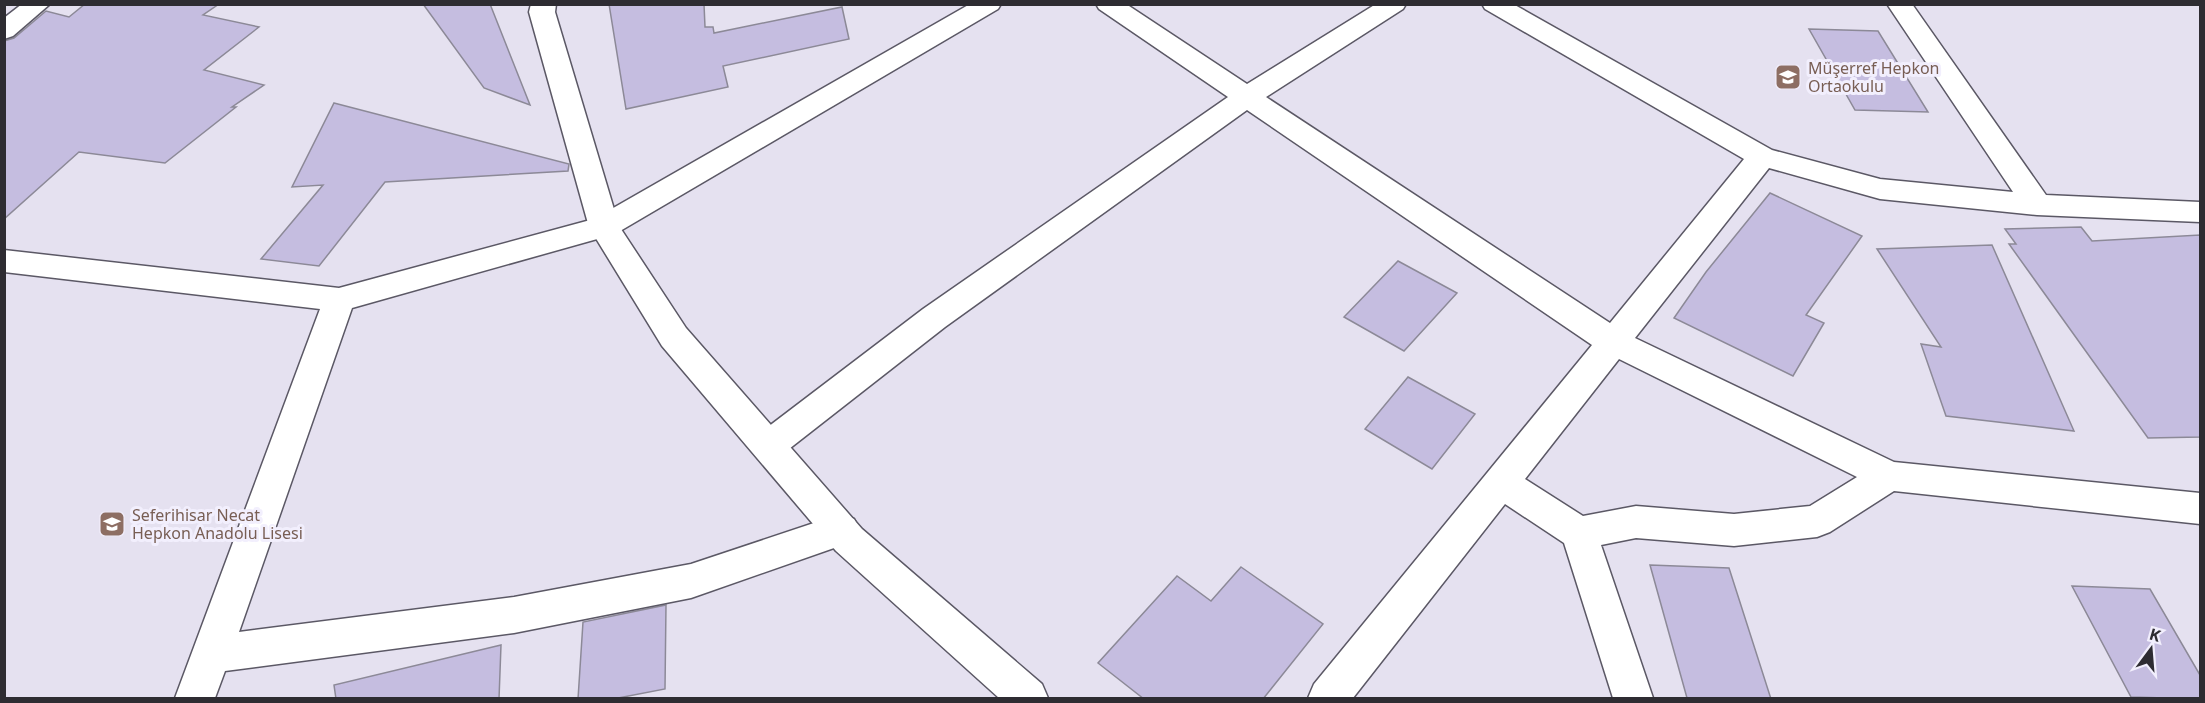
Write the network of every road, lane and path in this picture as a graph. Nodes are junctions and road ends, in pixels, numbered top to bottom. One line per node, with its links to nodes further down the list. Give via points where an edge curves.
1 (38, 4): 8 (street)
2 (989, 4): 13 (street)
3 (1108, 4): 9 (street)
4 (1394, 4): 9 (street)
5 (1494, 4): 10 (street)
6 (1899, 4): 11 (street)
7 (541, 7): 13 (street)
8 (4, 31)
9 (1246, 97): 16 (street); 17 (street, via 934,318)
10 (1762, 157): 11 (street, via 1880,189); 16 (street)
11 (2037, 205): 12 (street)
12 (2200, 212)
13 (604, 227): 15 (street); 17 (street, via 674,337)
14 (9, 267): 15 (street)
15 (339, 300): 23 (street)
16 (1613, 342): 18 (street); 19 (street)
17 (768, 446): 21 (street)
18 (1889, 476): 20 (street); 22 (street, via 1817,521 1734,530 1636,522)
19 (1502, 483): 22 (street); 26 (street)
20 (2200, 509)
21 (841, 530): 23 (street, via 691,581 514,615); 25 (street)
22 (1579, 533): 27 (street)
23 (211, 654): 24 (street)
24 (195, 699)
25 (1028, 699)
26 (1328, 699)
27 (1633, 699)

